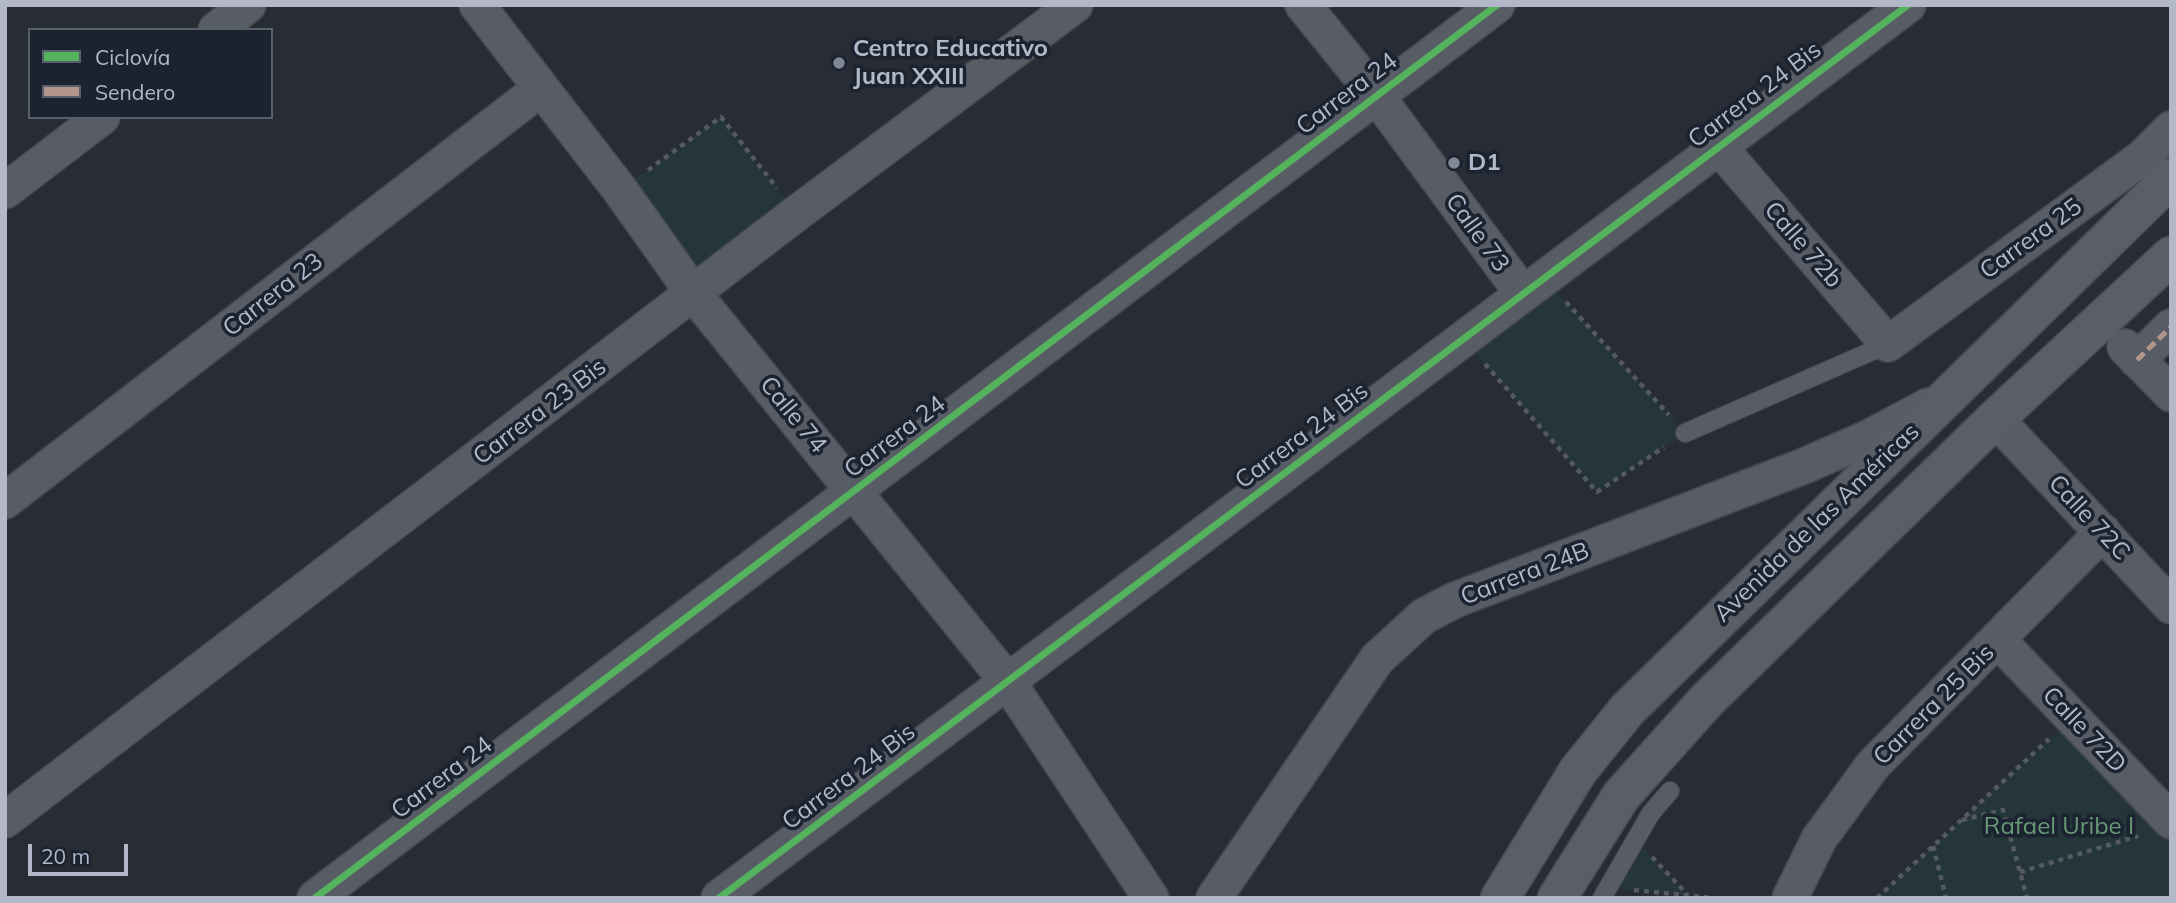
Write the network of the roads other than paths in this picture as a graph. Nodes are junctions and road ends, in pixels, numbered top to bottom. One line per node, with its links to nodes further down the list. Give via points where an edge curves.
1 (248, 5): 7 (street)
2 (477, 5): 8 (street, Calle 74)
3 (1075, 5): 18 (street, Carrera 23 Bis)
4 (1303, 5): 9 (street, Calle 73)
5 (1497, 5): 9 (street, Carrera 24)
6 (1908, 5): 12 (street, Carrera 24 Bis)
7 (219, 28)
8 (540, 89): 18 (street, Calle 74); 27 (street, Carrera 23)
9 (1376, 96): 17 (street, Calle 73); 26 (street, Carrera 24)
10 (99, 119): 14 (street)
11 (2171, 129): 21 (street, Carrera 25, via 2143,156)
12 (1718, 147): 17 (street, Carrera 24 Bis); 21 (street, Calle 72b)
13 (2171, 178): 22 (main road, Avenida de las Américas)
14 (5, 191)
15 (2171, 256): 20 (main road, Avenida de las Américas)
16 (2171, 276): 20 (lane)
17 (1534, 286): 31 (street, Carrera 24 Bis)
18 (694, 294): 26 (street, Calle 74); 33 (street, Carrera 23 Bis)
19 (2171, 327): 20 (street)
20 (2120, 343): 23 (street); 40 (main road, Avenida de las Américas, via 1995,419 1666,742 1621,796)
21 (1888, 344): 25 (lane)
22 (1950, 393): 38 (street, Carrera 24B, via 1903,421 1804,466 1455,600 1424,617 1377,659); 39 (main road, Avenida de las Américas, via 1627,710 1578,771)
23 (2171, 394)
24 (2007, 431): 28 (street, Calle 72C)
25 (1685, 433)
26 (855, 492): 31 (street, Calle 74); 35 (street, Carrera 24)
27 (5, 501)
28 (2103, 532): 29 (street, Calle 72C); 30 (street, Carrera 25 Bis)
29 (2171, 606)
30 (1998, 640): 34 (street, Calle 72D); 42 (street, Carrera 25 Bis, via 1873,765 1819,839)
31 (1008, 682): 36 (street, Carrera 24 Bis); 37 (street, Calle 74)
32 (1670, 791): 41 (lane, via 1651,813)
33 (5, 820)
34 (2159, 827)
35 (315, 898)
36 (719, 898)
37 (1152, 898)
38 (1214, 898)
39 (1500, 898)
40 (1558, 898)
41 (1602, 898)
42 (1790, 898)

